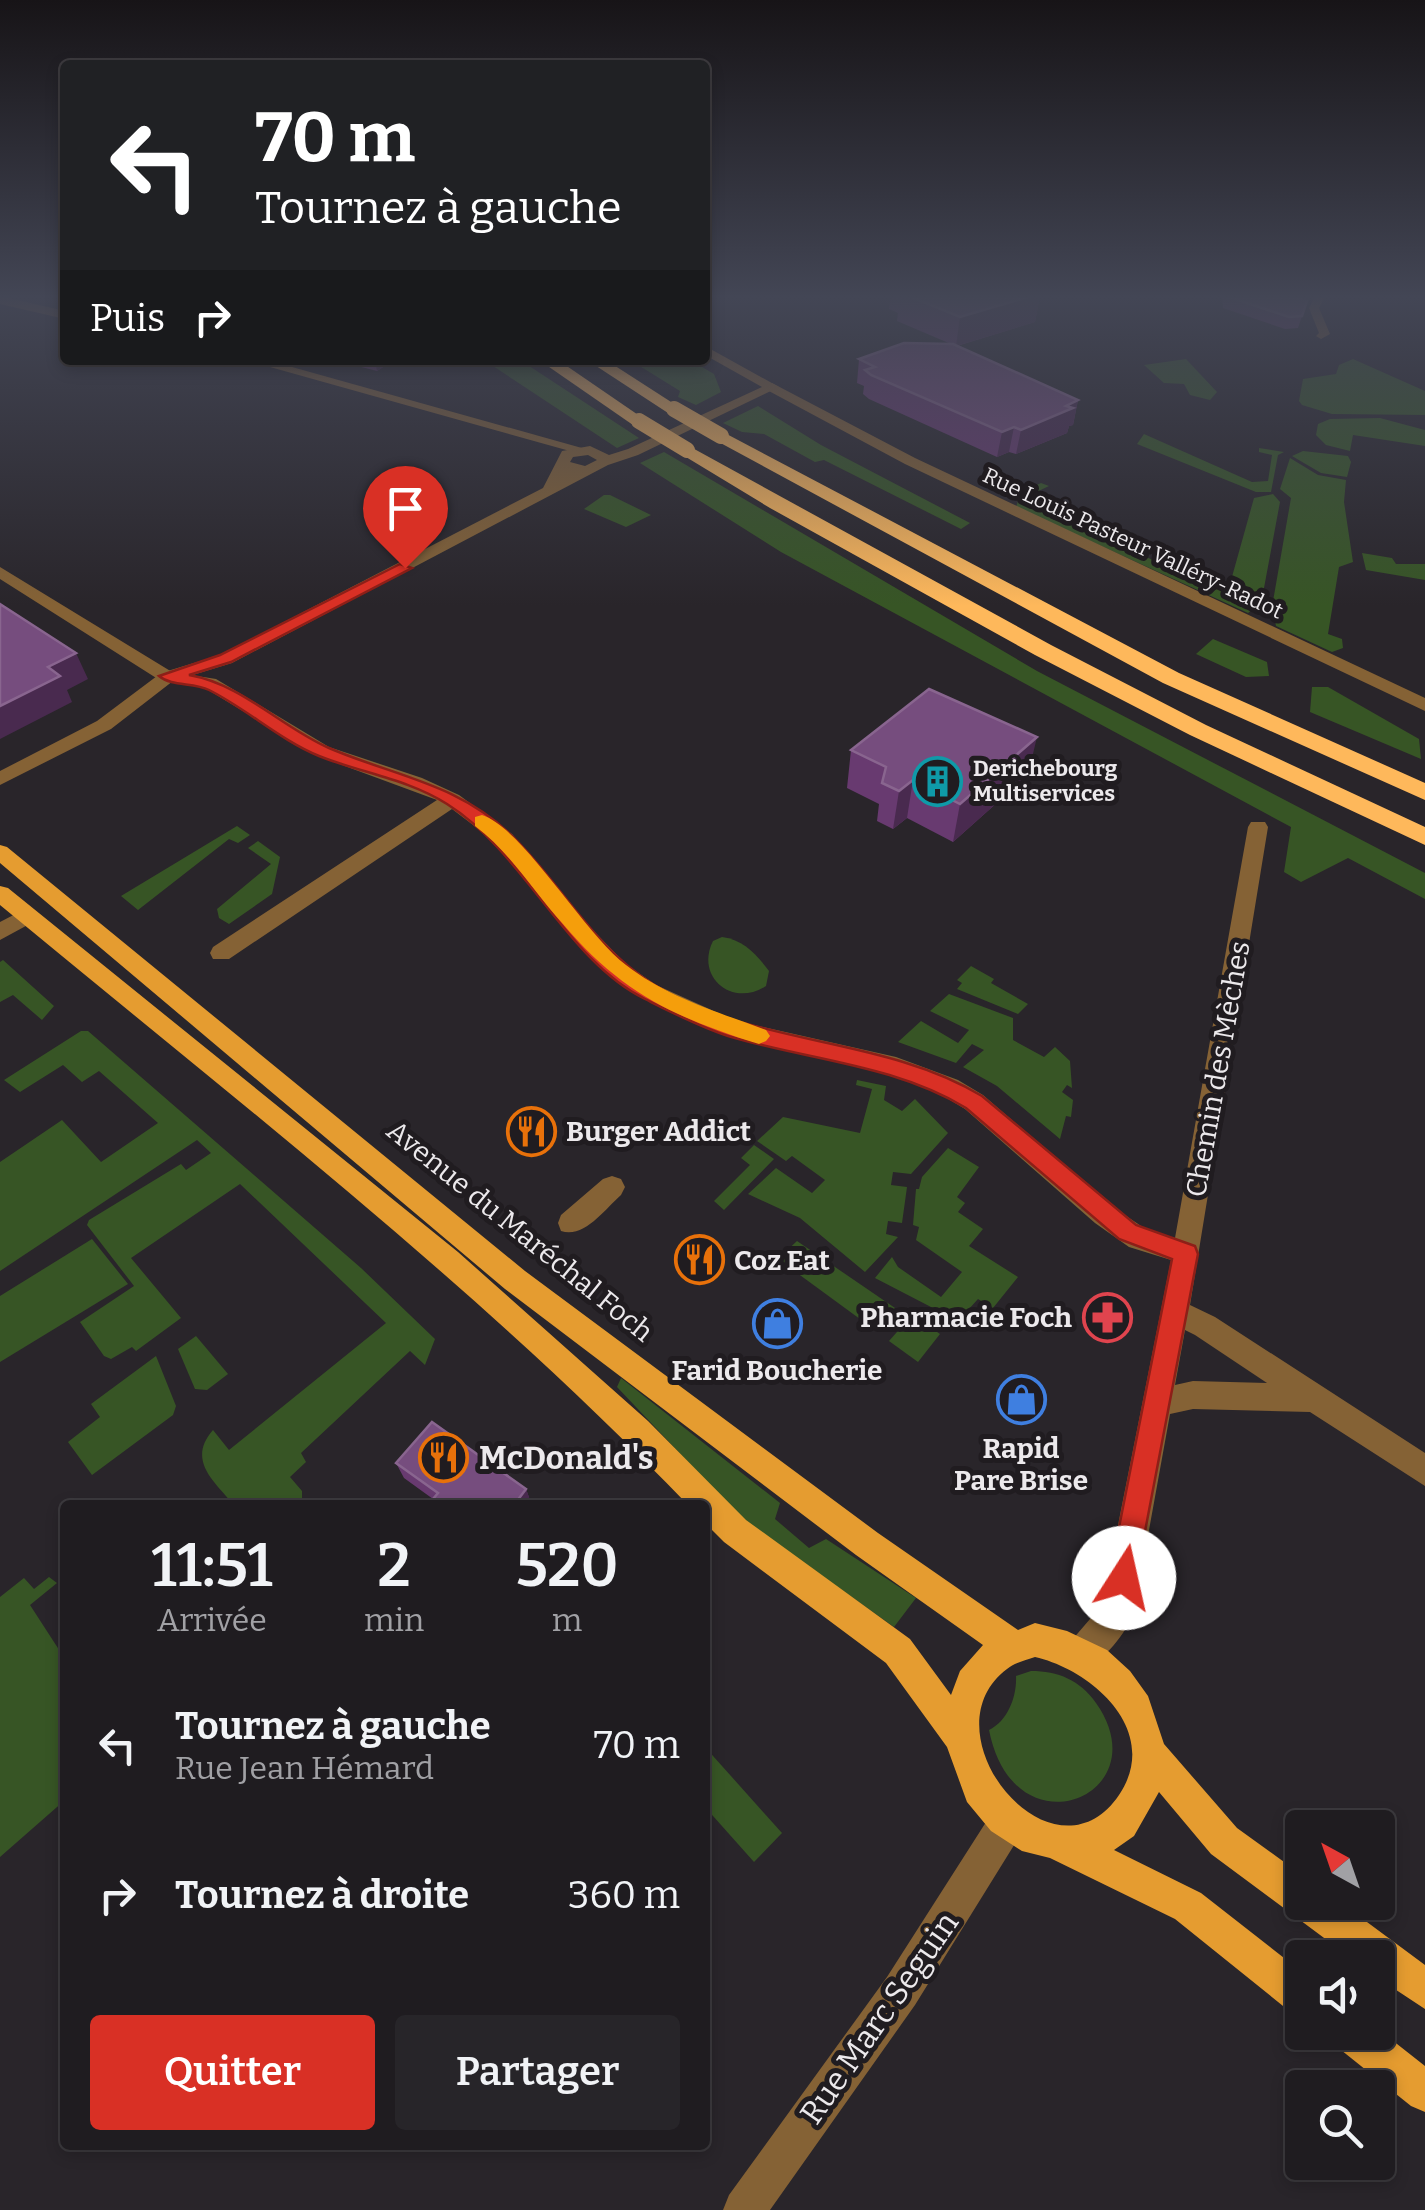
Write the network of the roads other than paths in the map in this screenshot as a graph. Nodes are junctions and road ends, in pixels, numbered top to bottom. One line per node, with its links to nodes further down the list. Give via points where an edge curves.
1 (398, 399): 6 (street)
2 (606, 399): 13 (highway, bridge, via 936,593)
3 (658, 399): 15 (highway, bridge, via 1171,678)
4 (746, 399): 7 (street, via 644,447)
5 (794, 399): 12 (street, Rue Louis Pasteur Valléry-Radot, via 910,462)
6 (524, 433): 7 (street); 8 (street)
7 (593, 458): 8 (street, via 571,469); 9 (street)
8 (563, 460): 9 (street)
9 (549, 490): 11 (street, via 226,659)
10 (3, 574): 11 (street)
11 (167, 676): 14 (street, via 104,725); 16 (street, via 210,684 322,751)
12 (1425, 705)
13 (1198, 730): 18 (highway); 20 (highway, via 1232,758)
14 (0, 779)
15 (1425, 792)
16 (452, 799): 23 (street); 26 (street, via 505,839 570,920 648,992 731,1028 862,1057 949,1087 1128,1232)
17 (1258, 827): 26 (street, Chemin des Mèches)
18 (1425, 837)
19 (0, 852): 33 (main road, Avenue du Maréchal Foch, via 515,1280)
20 (1425, 855)
21 (0, 894): 22 (main road)
22 (14, 924): 31 (main road, via 448,1260)
23 (220, 953)
24 (612, 1187): 25 (street)
25 (571, 1223)
26 (1186, 1254): 27 (street, Chemin des Mèches)
27 (1172, 1310): 28 (street); 29 (street, Chemin des Mèches)
28 (1310, 1398): 29 (street, via 1194,1394); 30 (street)
29 (1156, 1403): 34 (street, Chemin des Mèches, via 1117,1614)
30 (1425, 1471)
31 (704, 1500)
32 (710, 1507): 35 (main road, via 898,1652)
33 (1012, 1645): 34 (main road, via 1035,1640); 35 (main road, via 988,1659 972,1680 961,1708)
34 (1084, 1652): 36 (main road, via 1128,1693)
35 (962, 1738): 37 (main road, via 986,1798)
36 (1148, 1752): 38 (main road, via 1134,1809 1115,1830 1090,1842); 39 (main road, via 1224,1841)
37 (1008, 1822): 38 (main road); 45 (street, Rue Marc Seguin, via 900,1991)
38 (1061, 1844): 41 (main road, via 1188,1906)
39 (1285, 1885)
40 (1332, 1920): 42 (main road)
41 (1285, 1983)
42 (1425, 1989)
43 (1372, 2050): 44 (main road)
44 (1425, 2092)
45 (744, 2210)

